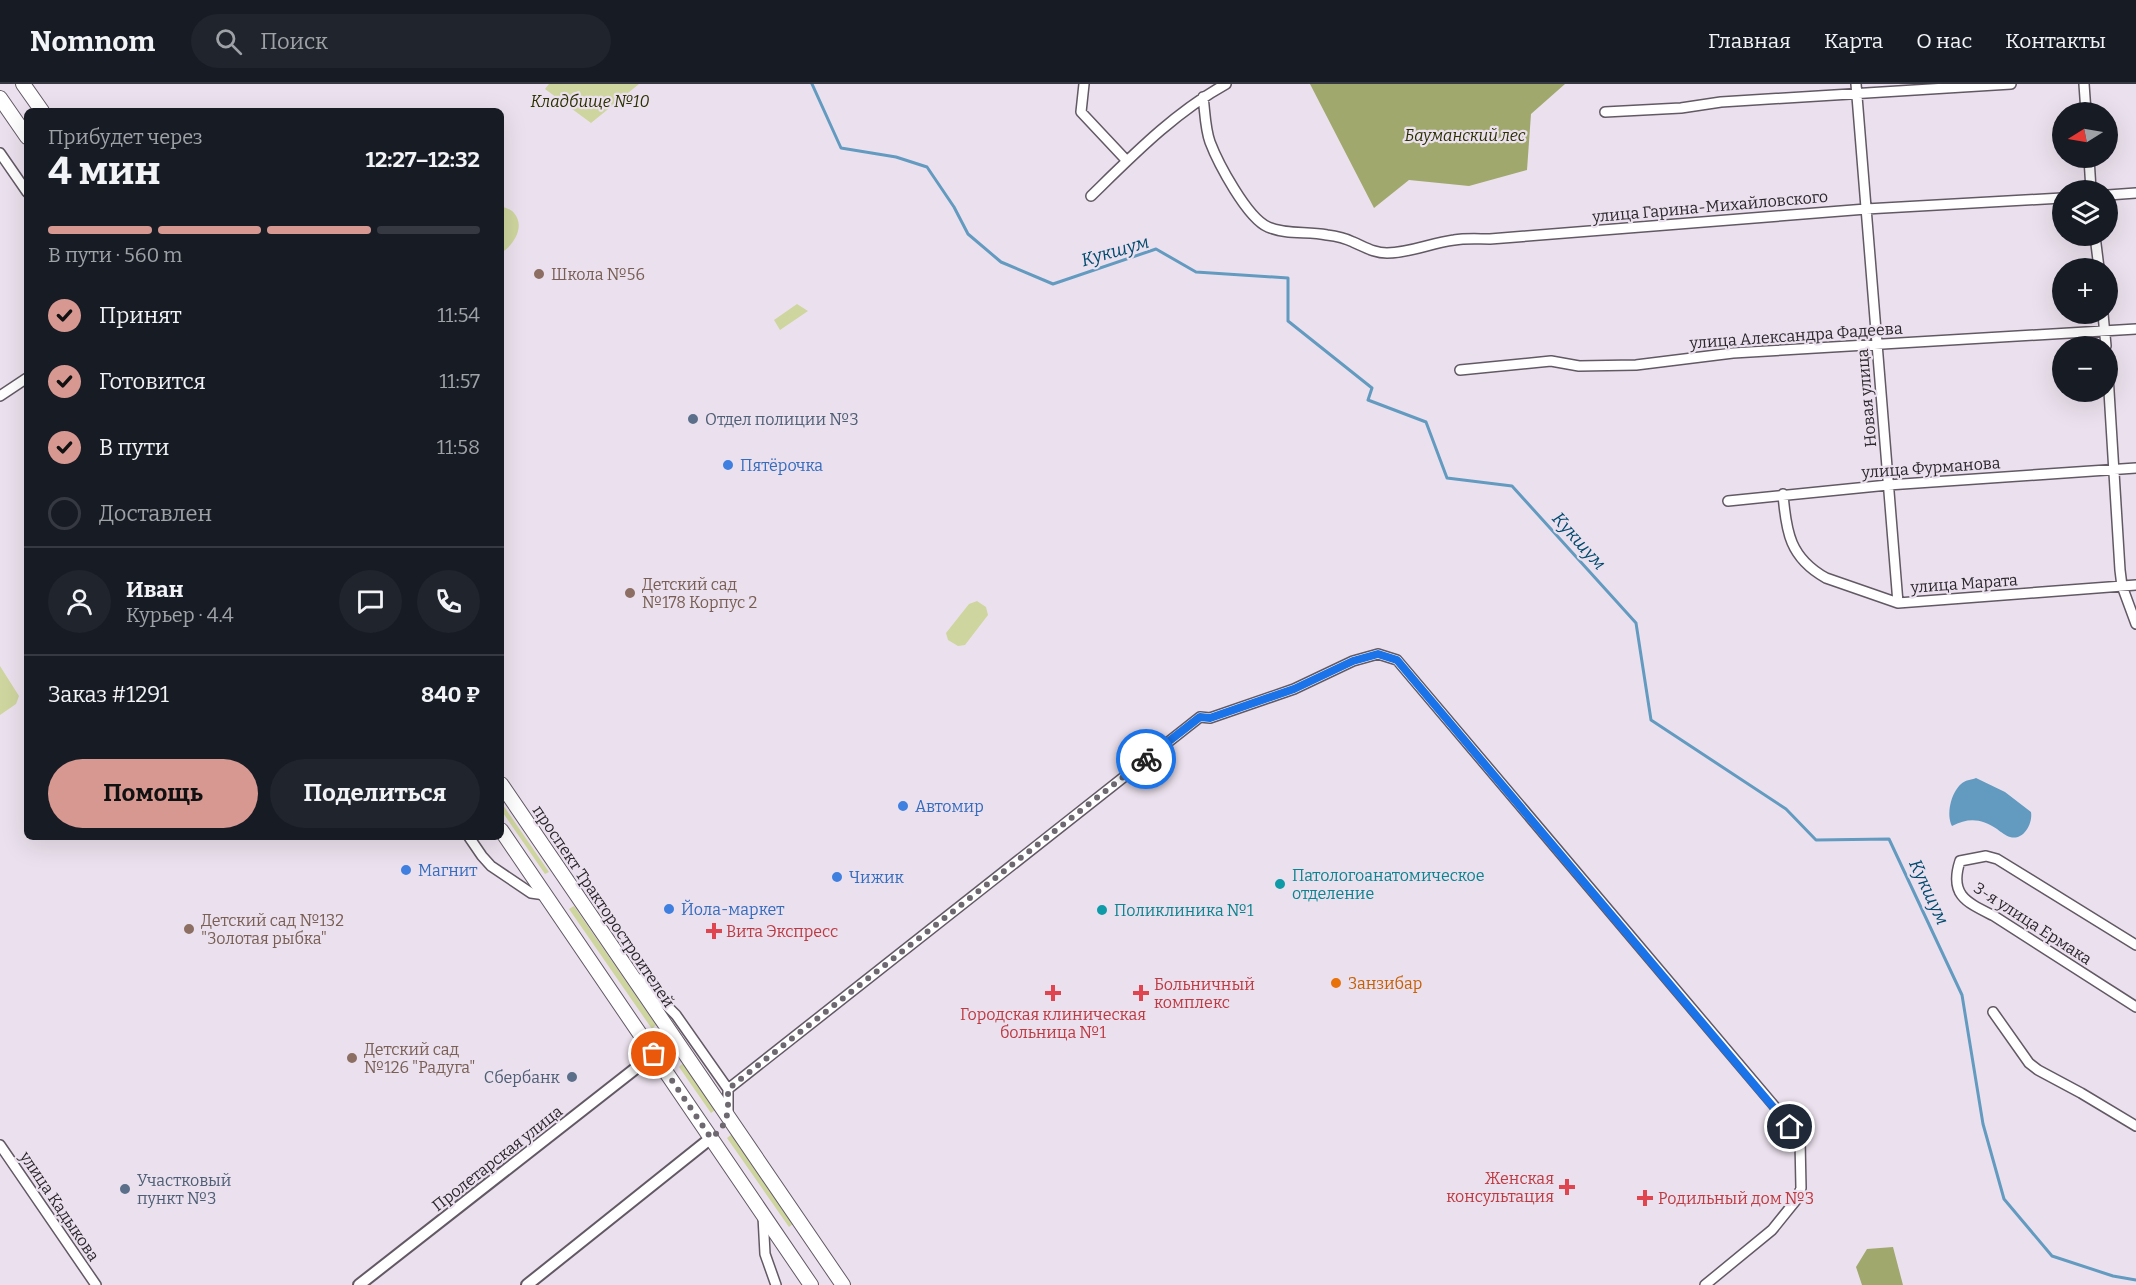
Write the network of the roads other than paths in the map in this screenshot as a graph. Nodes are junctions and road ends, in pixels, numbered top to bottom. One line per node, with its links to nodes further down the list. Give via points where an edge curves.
1 (23, 84): 10 (main road)
2 (1084, 84): 14 (street, via 1081,112)
3 (1226, 84): 7 (street)
4 (2011, 84): 6 (street)
5 (2084, 84): 9 (street)
6 (1856, 88): 11 (street, via 1682,108); 20 (street, Новая улица)
7 (1203, 97): 14 (street); 20 (street, улица Гарина-Михайловского, via 1207,132 1214,151 1245,206 1260,222 1288,232 1326,234 1373,252 1418,249 1452,240)
8 (0, 98): 12 (main road)
9 (2085, 102)
10 (40, 108)
11 (1605, 112)
12 (24, 133)
13 (0, 153): 15 (street)
14 (1127, 160): 18 (street)
15 (24, 188)
16 (2136, 193): 17 (street)
17 (2118, 194)
18 (1091, 196)
19 (2052, 199): 20 (street, улица Гарина-Михайловского)
20 (1866, 209): 25 (street, Новая улица)
21 (2104, 324): 23 (street)
22 (2136, 329): 23 (street, улица Александра Фадеева)
23 (2105, 331): 24 (street); 25 (street, улица Александра Фадеева)
24 (2105, 336)
25 (1876, 343): 26 (street, улица Александра Фадеева, via 1734,353 1636,365 1551,362); 32 (street, Новая улица)
26 (1460, 369)
27 (24, 380): 28 (street)
28 (0, 396)
29 (2109, 402): 31 (street)
30 (2136, 468): 31 (street, улица Фурманова)
31 (2113, 470): 32 (street, улица Фурманова); 36 (street)
32 (1888, 485): 33 (street, улица Фурманова); 37 (street, Новая улица)
33 (1783, 494): 34 (street, улица Фурманова); 37 (street, улица Марата, via 1785,523 1799,558 1826,578)
34 (1728, 501)
35 (2136, 585): 36 (street, улица Марата)
36 (2122, 586): 37 (street, улица Марата); 38 (street)
37 (1898, 603)
38 (2136, 624)
39 (504, 788): 44 (main road, проспект Тракторостроителей)
40 (504, 834): 42 (main road)
41 (471, 840): 42 (street, via 491,866 531,893)
42 (545, 895): 48 (main road)
43 (2136, 945): 45 (street, 3-я улица Ермака, via 1998,859 1986,856 1960,861 1956,885 1969,904)
44 (624, 963): 47 (main road, проспект Тракторостроителей); 49 (street, via 676,1015)
45 (2136, 1006)
46 (1993, 1012): 51 (street, via 2029,1063)
47 (681, 1047): 48 (main road); 50 (main road, проспект Тракторостроителей)
48 (654, 1054): 52 (main road); 58 (street, Пролетарская улица)
49 (728, 1089): 50 (street); 63 (street, via 1200,717 1210,718 1294,689 1353,661 1378,654 1397,660 1800,1140 1801,1188 1797,1199 1772,1230)
50 (728, 1116): 52 (main road); 55 (main road, проспект Тракторостроителей)
51 (2136, 1126)
52 (711, 1138): 54 (main road); 59 (street)
53 (0, 1145): 57 (street, улица Кадыкова)
54 (762, 1214): 56 (main road); 60 (street, via 765,1254)
55 (806, 1231): 56 (main road); 62 (main road, проспект Тракторостроителей)
56 (785, 1246): 61 (main road)
57 (96, 1285)
58 (359, 1285)
59 (527, 1285)
60 (776, 1285)
61 (811, 1285)
62 (843, 1285)
63 (1705, 1285)

